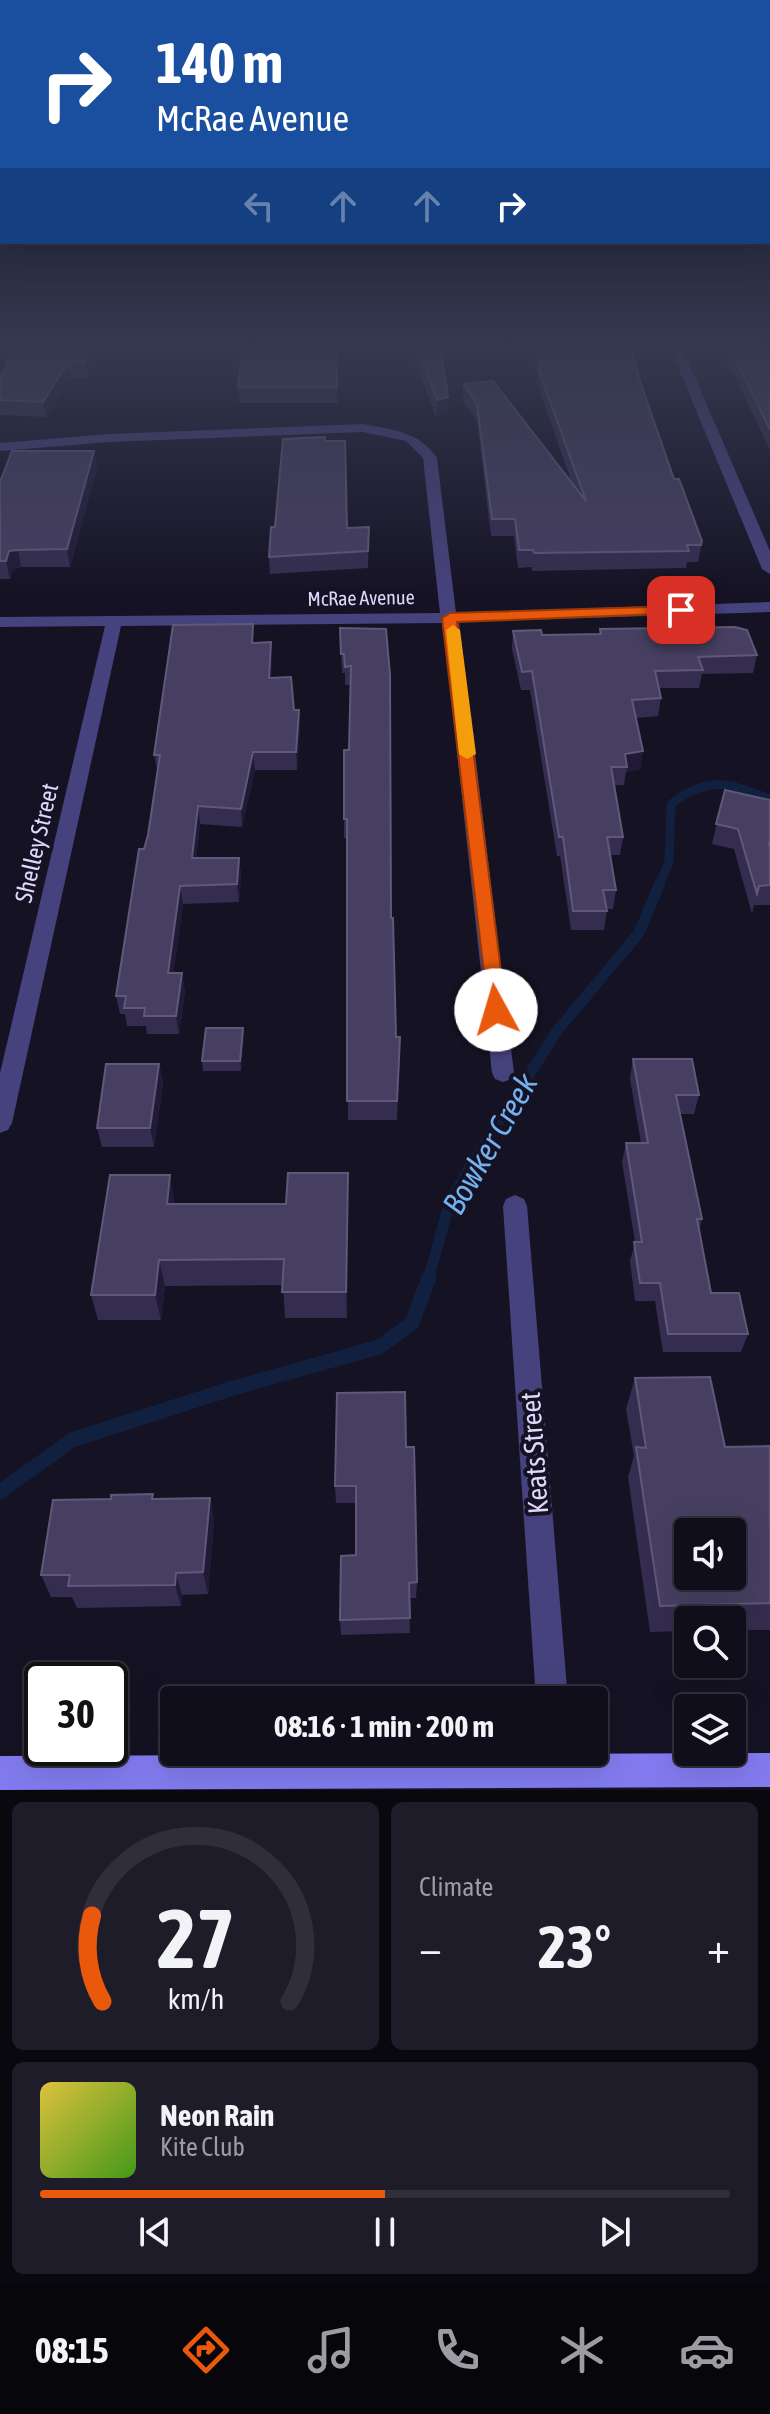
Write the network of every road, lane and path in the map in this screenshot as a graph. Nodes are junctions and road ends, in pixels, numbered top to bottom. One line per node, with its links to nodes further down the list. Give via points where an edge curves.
1 (318, 429): 4 (street)
2 (353, 429): 7 (street, via 400,434 417,442 430,458)
3 (710, 429): 5 (street)
4 (0, 447)
5 (770, 569)
6 (770, 607): 7 (street, McRae Avenue)
7 (450, 618): 8 (street, McRae Avenue); 10 (street)
8 (114, 620): 9 (street, McRae Avenue); 11 (street, Shelley Street)
9 (0, 622)
10 (503, 1073)
11 (0, 1123)
12 (515, 1206): 13 (street, Keats Street)
13 (551, 1686)
14 (608, 1764): 16 (street)
15 (354, 1766): 17 (street)
16 (770, 1770)
17 (0, 1773)

